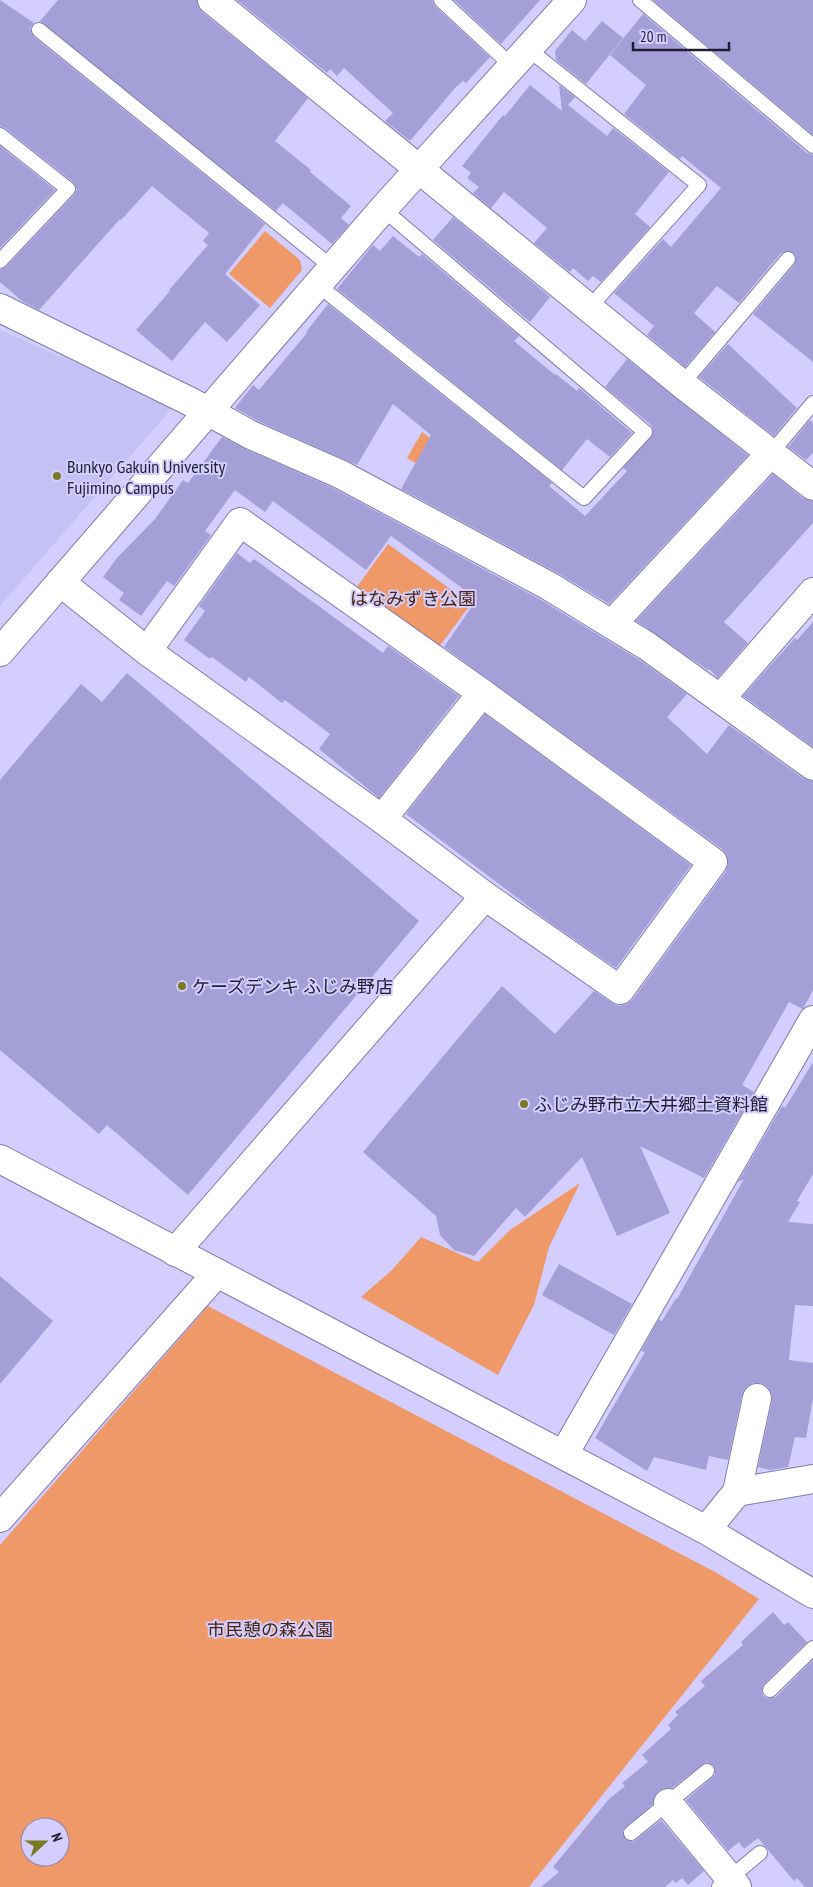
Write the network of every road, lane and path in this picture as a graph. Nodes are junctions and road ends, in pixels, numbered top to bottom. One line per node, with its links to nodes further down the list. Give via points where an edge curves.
1 (212, 0): 9 (street)
2 (442, 0): 6 (lane)
3 (572, 0): 6 (street)
4 (640, 0): 8 (lane)
5 (39, 30): 13 (lane)
6 (520, 57): 9 (street); 15 (lane, via 699,185)
7 (0, 136): 12 (lane, via 68,189)
8 (813, 146)
9 (419, 169): 10 (street); 15 (street)
10 (383, 209): 13 (street); 13 (lane, via 645,432 584,498)
11 (788, 260): 16 (lane)
12 (0, 261)
13 (325, 277): 18 (street)
14 (0, 308): 18 (street)
15 (589, 308): 16 (street)
16 (682, 384): 19 (street)
17 (813, 403): 19 (lane)
18 (207, 411): 21 (street); 23 (street, via 390,500)
19 (771, 453): 20 (street); 23 (street)
20 (813, 486)
21 (60, 582): 24 (street); 25 (street)
22 (813, 592): 27 (street)
23 (612, 624): 27 (street)
24 (147, 651): 26 (street, via 240,522); 29 (street)
25 (0, 652)
26 (482, 692): 29 (street); 30 (street, via 714,862 620,990)
27 (720, 699): 28 (street)
28 (813, 766)
29 (382, 819): 30 (street)
30 (485, 896): 33 (street)
31 (813, 1020): 36 (street)
32 (0, 1159): 33 (street)
33 (175, 1252): 34 (street)
34 (217, 1273): 36 (street); 39 (street)
35 (757, 1398): 38 (street)
36 (564, 1454): 40 (street)
37 (813, 1479): 38 (street)
38 (737, 1492): 40 (street)
39 (0, 1518)
40 (706, 1530): 41 (street)
41 (813, 1594)
42 (813, 1648): 43 (lane)
43 (770, 1690)
44 (707, 1771): 45 (lane)
45 (668, 1803): 46 (lane); 48 (street)
46 (631, 1833)
47 (760, 1853): 48 (lane)
48 (728, 1884)

